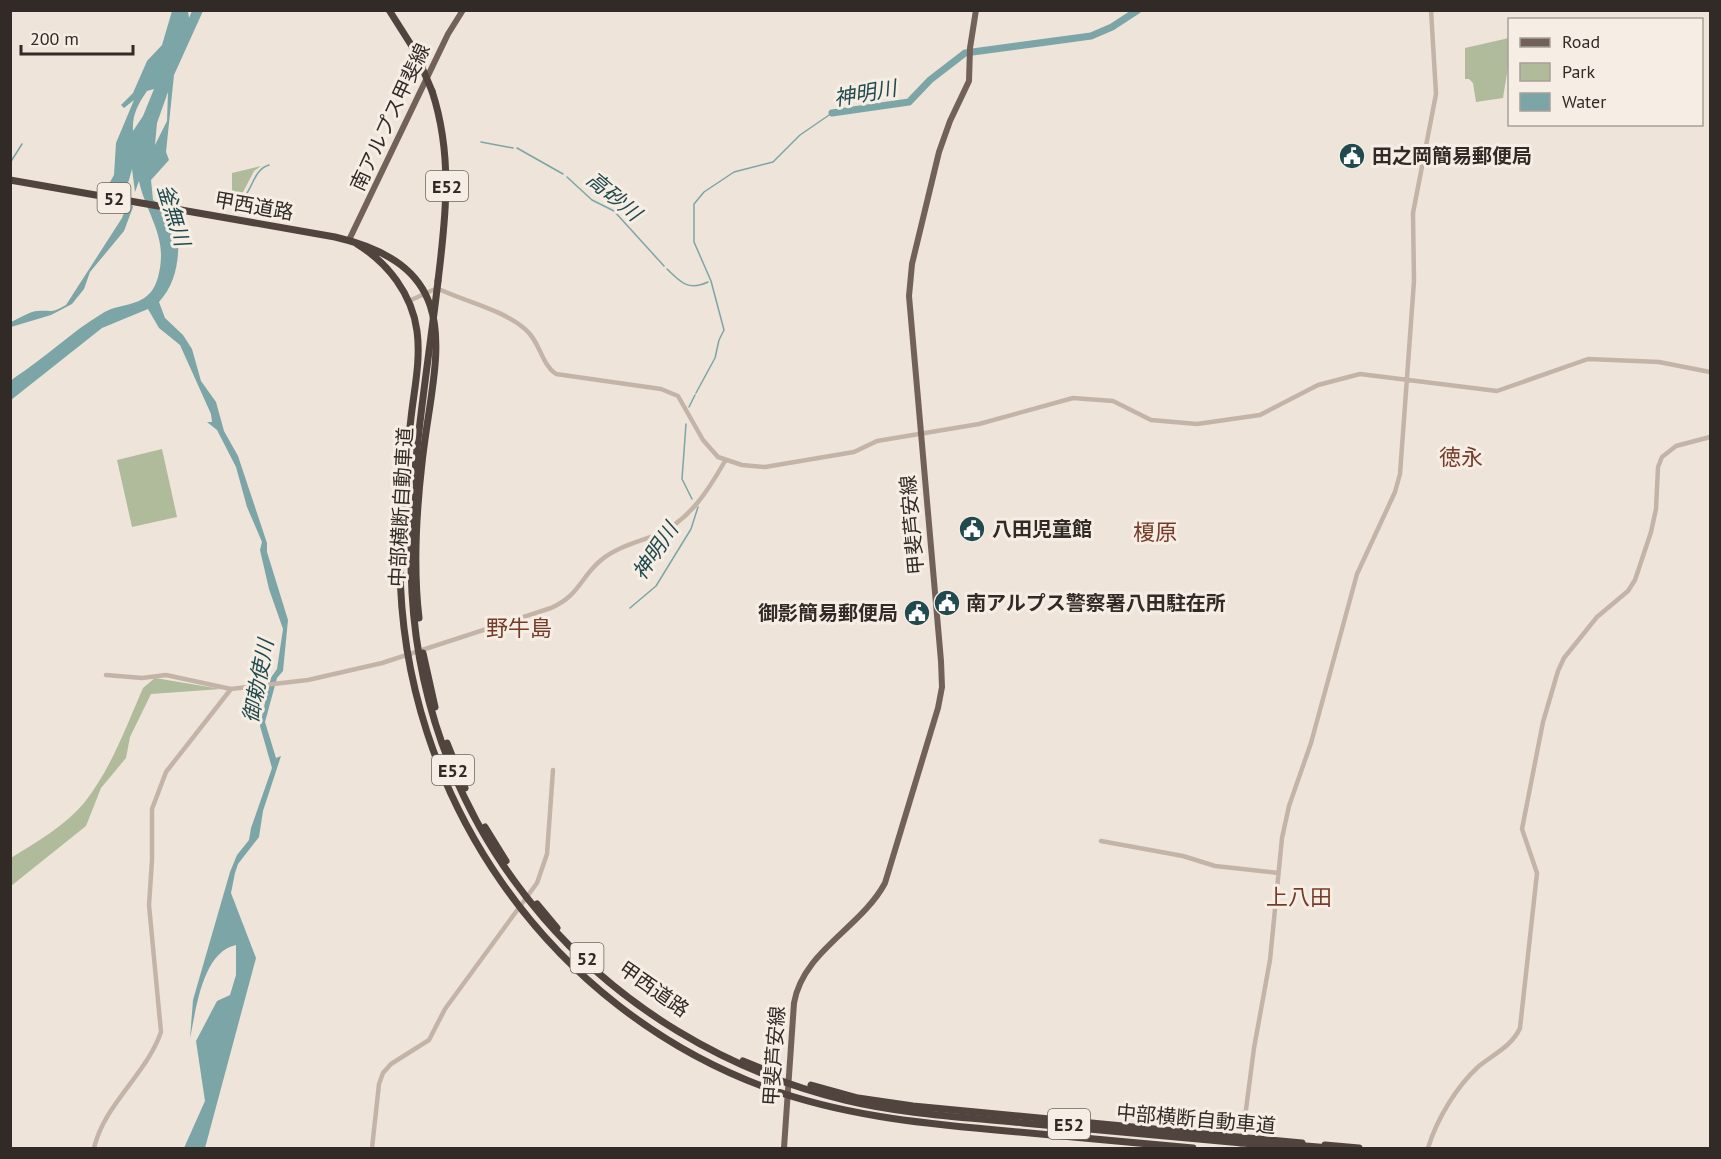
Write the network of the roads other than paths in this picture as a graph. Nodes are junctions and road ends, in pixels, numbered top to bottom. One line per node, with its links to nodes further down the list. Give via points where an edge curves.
1 (389, 10): 24 (highway, 中部横断自動車道 / E52, bridge, via 415,51 432,91 443,133 447,172 446,212 414,493 412,592 427,691 458,784 492,849 519,889 550,927 601,977 639,1007 702,1047 753,1071)
2 (463, 10): 6 (main road, 南アルプス甲斐線)
3 (976, 10): 11 (main road, 甲斐芦安線, via 969,81 945,132 912,264 909,296)
4 (1431, 10): 10 (street, via 1436,94 1413,213 1414,281)
5 (10, 180): 6 (highway, 甲西道路 / 52)
6 (349, 240): 7 (highway, 甲西道路 / 52, via 388,255 406,270); 8 (highway, 甲西道路 / 52, via 386,267)
7 (424, 294): 8 (street); 13 (street, via 441,290 519,325 533,337 556,375 661,389 678,396 711,451); 14 (highway, 甲西道路 / 52, via 436,326 438,352 417,524 417,592)
8 (409, 301): 15 (highway, 甲西道路 / 52, via 418,342 400,532 401,597)
9 (1710, 372): 10 (street, via 1659,362 1602,358 1579,360 1497,391)
10 (1407, 378): 11 (street, via 1349,376 1309,388 1260,415 1202,424 1151,420 1113,402 1073,398 980,424); 20 (street, via 1400,474 1349,601 1311,742 1289,806)
11 (921, 434): 13 (street, via 877,441 854,452 765,467); 23 (main road, 甲斐芦安線, via 941,697 885,883 872,904 809,966 799,983 794,1003)
12 (1710, 437): 35 (street, via 1676,446 1662,457 1651,532 1635,580 1597,617 1558,671 1543,722 1522,829 1537,873 1520,1028 1512,1042 1477,1068 1461,1086 1435,1129)
13 (725, 461): 14 (street, via 687,515 668,529 605,557 561,604)
14 (423, 650): 15 (street); 21 (highway, 甲西道路 / 52, via 438,716 465,790)
15 (408, 654): 17 (street, via 356,670); 22 (highway, 甲西道路 / 52, via 420,710 452,798)
16 (106, 675): 17 (street, via 165,675)
17 (231, 689): 27 (street, via 166,772 153,801 149,905 161,1032 106,1119)
18 (553, 770): 21 (street, via 547,854 542,874)
19 (1101, 841): 20 (street, via 1215,866)
20 (1278, 873): 26 (street, via 1270,960)
21 (529, 894): 22 (street); 23 (highway, 甲西道路 / 52, via 580,952 658,1015 725,1053)
22 (518, 908): 25 (highway, 甲西道路 / 52, via 569,963 643,1024 704,1060); 28 (street, via 442,1015 429,1040 383,1073)
23 (790, 1079): 25 (main road, 甲斐芦安線); 26 (highway, 甲西道路 / 52, via 858,1098 913,1106)
24 (809, 1090): 32 (highway, 中部横断自動車道 / E52, bridge, via 873,1106 936,1114); 33 (highway, 中部横断自動車道 / E52, bridge, via 936,1112)
25 (789, 1095): 29 (main road, 甲斐芦安線); 30 (highway, 甲西道路 / 52, via 831,1108 907,1121)
26 (1242, 1137): 31 (street); 34 (highway, 甲西道路 / 52)
27 (94, 1149)
28 (372, 1149)
29 (784, 1149)
30 (1193, 1149)
31 (1241, 1149)
32 (1297, 1149)
33 (1330, 1149)
34 (1359, 1149)
35 (1428, 1149)

